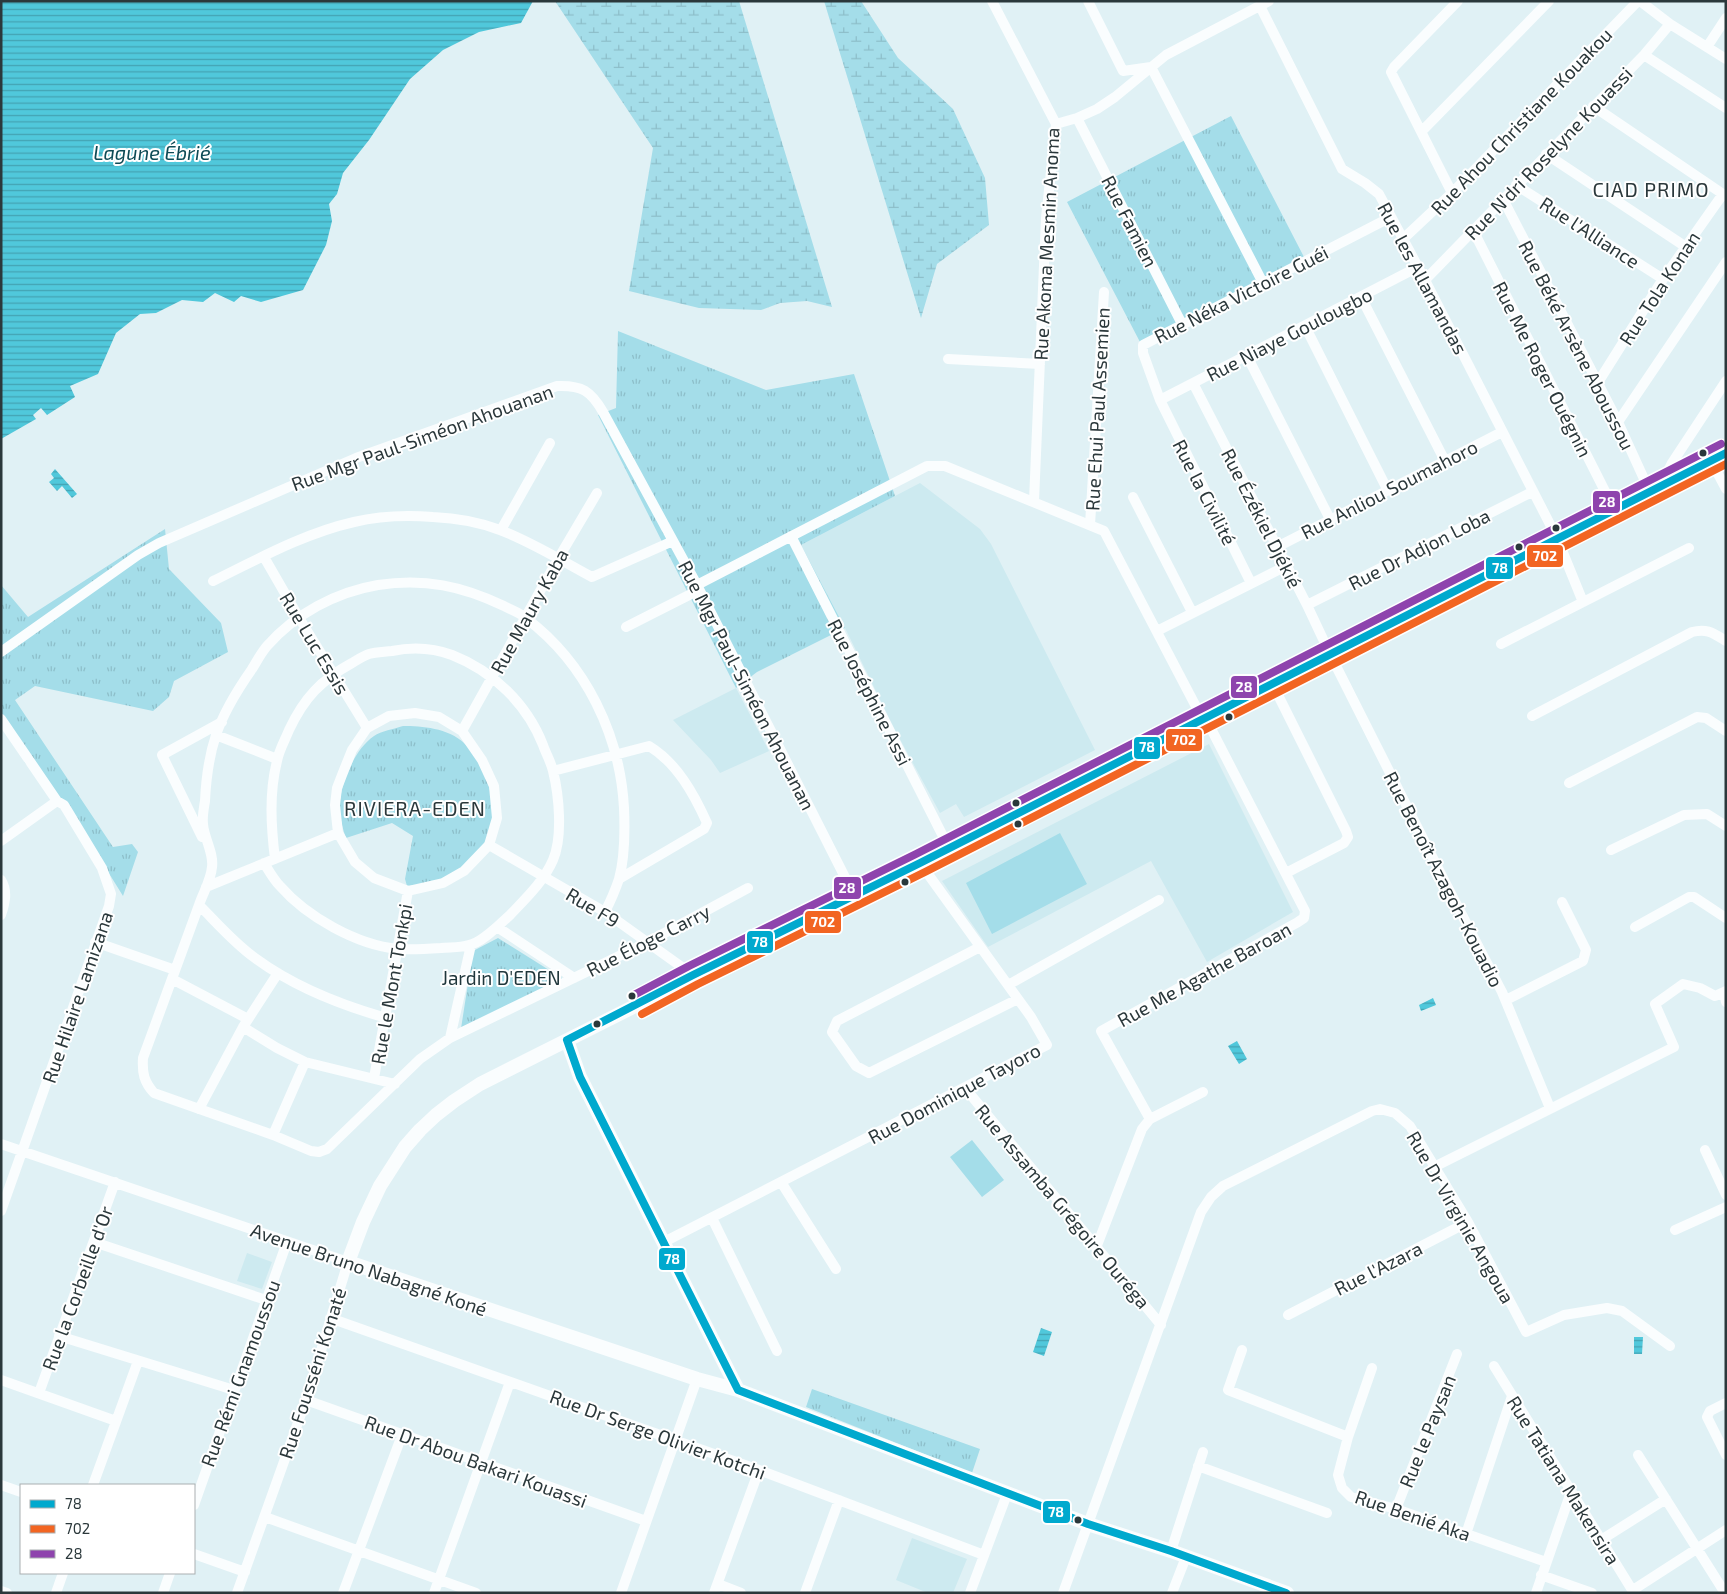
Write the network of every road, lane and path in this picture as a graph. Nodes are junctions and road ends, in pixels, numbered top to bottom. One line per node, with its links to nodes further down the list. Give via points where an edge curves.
1 (992, 1): 16 (street, Rue Akoma Mesmin Anoma)
2 (1088, 1): 12 (street, via 1123,71)
3 (1458, 1): 17 (street, via 1391,72)
4 (1549, 1): 17 (street)
5 (1639, 1): 8 (street); 20 (street, Rue Ahou Christiane Kouakou)
6 (1264, 4): 12 (street, via 1166,55); 23 (street, Rue les Allamandas, via 1342,169 1379,194)
7 (1726, 18): 9 (street)
8 (1670, 24): 9 (street); 10 (street, Rue N'dri Roselyne Kouassi)
9 (1707, 47): 11 (street)
10 (1644, 54): 13 (street, Rue N'dri Roselyne Kouassi); 14 (street)
11 (1726, 59)
12 (1152, 67): 15 (street, via 1098,109); 31 (street)
13 (1593, 106): 18 (street, Rue N'dri Roselyne Kouassi); 21 (street)
14 (1726, 108)
15 (1078, 118): 16 (street); 34 (street, Rue Famien)
16 (1056, 124): 38 (street, Rue Akoma Mesmin Anoma, via 1046,218)
17 (1422, 131): 20 (street)
18 (1546, 154): 19 (street, Rue N'dri Roselyne Kouassi); 26 (street)
19 (1516, 185): 22 (street, Rue N'dri Roselyne Kouassi); 29 (street, Rue l'Alliance)
20 (1452, 193): 25 (street, Rue Ahou Christiane Kouakou)
21 (1724, 195): 26 (street, Rue Tola Konan)
22 (1503, 199): 24 (street, Rue N'dri Roselyne Kouassi); 41 (street, Rue Béké Arsène Aboussou)
23 (1391, 217): 25 (street, Rue les Allamandas); 31 (street, Rue Néka Victoire Guéi)
24 (1472, 230): 30 (street, Rue N'dri Roselyne Kouassi); 56 (street, Rue Me Roger Ouégnin)
25 (1403, 239): 28 (street, Rue les Allamandas)
26 (1686, 247): 29 (street, Rue Tola Konan)
27 (1726, 262): 43 (street)
28 (1418, 267): 30 (street, Rue les Allamandas); 33 (street, Rue Niaye Goulougbo)
29 (1663, 279): 41 (street, Rue Tola Konan)
30 (1425, 280): 44 (street, Rue les Allamandas)
31 (1263, 283): 34 (street, Rue Néka Victoire Guéi)
32 (1104, 292): 58 (street, Rue Ehui Paul Assemien)
33 (1361, 297): 35 (street, Rue Niaye Goulougbo); 47 (street)
34 (1182, 324): 42 (street, Rue Néka Victoire Guéi, via 1143,345)
35 (1305, 326): 36 (street, Rue Niaye Goulougbo); 49 (street)
36 (1248, 356): 40 (street, Rue Niaye Goulougbo); 57 (street)
37 (948, 359): 38 (street)
38 (1040, 364): 55 (street, Rue Akoma Mesmin Anoma)
39 (1726, 381): 50 (street)
40 (1193, 383): 42 (street, Rue Niaye Goulougbo); 63 (street, Rue Ézékiel Djékié)
41 (1597, 384): 43 (street, Rue Béké Arsène Aboussou)
42 (1160, 400): 69 (street, Rue la Civilité)
43 (1618, 422): 50 (street, Rue Béké Arsène Aboussou)
44 (1502, 432): 47 (street, Rue Anliou Soumahoro); 52 (street, Rue les Allamandas)
45 (550, 443): 59 (street)
46 (1726, 453): 48 (main road, Rue Fousséni Konaté)
47 (1444, 460): 49 (street, Rue Anliou Soumahoro)
48 (1711, 461): 50 (main road, Rue Fousséni Konaté); 51 (street)
49 (1387, 489): 57 (street, Rue Anliou Soumahoro)
50 (1655, 489): 56 (main road, Rue Fousséni Konaté)
51 (1726, 489)
52 (1532, 492): 61 (street, Rue les Allamandas); 72 (street, Rue Dr Adjon Loba)
53 (597, 493): 66 (street, Rue Maury Kaba)
54 (1133, 497): 73 (street)
55 (1034, 501): 58 (street, Rue Me Agathe Baroan); 60 (street, Rue Me Agathe Baroan, via 945,466 927,466)
56 (1614, 509): 61 (main road, Rue Fousséni Konaté)
57 (1330, 519): 63 (street, Rue Anliou Soumahoro)
58 (1090, 525): 77 (street, Rue Me Agathe Baroan, via 1104,531)
59 (501, 530): 65 (street, via 452,518 388,516 327,530); 66 (street)
60 (791, 536): 70 (street, Rue Me Agathe Baroan); 102 (street, Rue Joséphine Assi)
61 (1557, 538): 71 (street, Rue les Allamandas); 81 (main road, Rue Fousséni Konaté)
62 (673, 541): 66 (street, via 592,577); 70 (street, Rue Mgr Paul-Siméon Ahouanan); 80 (street, Rue Mgr Paul-Siméon Ahouanan, via 594,397 571,385 557,386 356,458 159,543)
63 (1277, 547): 67 (street, Rue Ézékiel Djékié)
64 (1689, 548): 71 (street)
65 (264, 557): 68 (street); 74 (street, Rue Luc Essis)
66 (558, 558): 75 (street, Rue Maury Kaba)
67 (1286, 566): 69 (street); 72 (street, Rue Ézékiel Djékié)
68 (213, 581)
69 (1251, 583): 73 (street)
70 (698, 587): 76 (street, Rue Me Agathe Baroan); 115 (street, Rue Mgr Paul-Siméon Ahouanan)
71 (1583, 602): 79 (street)
72 (1307, 605): 81 (street, Rue Ézékiel Djékié)
73 (1192, 612): 77 (street)
74 (298, 616): 75 (street, via 363,588 421,582 479,594); 82 (street, Rue Luc Essis); 88 (street, via 267,647 234,696)
75 (526, 617): 83 (street, Rue Maury Kaba); 93 (street, via 576,670 604,718)
76 (626, 627)
77 (1158, 631): 86 (street, Rue Me Agathe Baroan)
78 (1726, 640): 85 (street, via 1711,631 1692,632)
79 (1500, 644)
80 (1, 652)
81 (1330, 654): 84 (main road, Rue Fousséni Konaté); 135 (street, Rue Benoît Azagoh-Kouadio)
82 (333, 673): 83 (street, via 369,654 406,648 440,651 466,660); 89 (street, Rue Luc Essis); 94 (street, via 298,711)
83 (492, 676): 90 (street, Rue Maury Kaba); 95 (street, via 530,719)
84 (1272, 682): 86 (main road, Rue Fousséni Konaté); 108 (street, via 1348,837 1344,843)
85 (1532, 716)
86 (1204, 717): 102 (main road, Rue Fousséni Konaté); 108 (street, Rue Me Agathe Baroan)
87 (1, 719): 97 (street, Rue Hilaire Lamizana)
88 (222, 722): 92 (street); 104 (street, via 162,755)
89 (367, 728): 90 (street, via 390,716 415,713 439,717); 99 (street, via 352,750 337,788)
90 (462, 731): 101 (street, via 482,760 494,786 497,818)
91 (1726, 731): 96 (street, via 1706,718 1697,717)
92 (216, 735): 94 (street); 104 (street, via 206,782 203,824)
93 (616, 755): 95 (street); 110 (street, via 623,788 624,822); 110 (street, via 642,747 654,749 686,783 707,823 700,832)
94 (277, 759): 105 (street, via 271,803)
95 (553, 770): 109 (street, via 558,795 558,843)
96 (1569, 783)
97 (57, 801): 100 (street); 124 (street, Rue Hilaire Lamizana, via 64,805 102,868 111,894)
98 (1726, 826): 103 (street, via 1706,814 1684,815)
99 (338, 833): 105 (street); 114 (street, via 355,862 374,878)
100 (1, 841)
101 (489, 845): 109 (street, Rue F9); 114 (street, via 464,871 442,883)
102 (949, 848): 107 (main road, Rue Fousséni Konaté)
103 (1611, 850)
104 (209, 852): 112 (street, via 212,866)
105 (275, 859): 106 (street)
106 (264, 863): 112 (street); 127 (street, via 278,885 320,919 370,944)
107 (920, 863): 115 (main road, Rue Fousséni Konaté); 128 (street, Rue Dominique Tayoro)
108 (1286, 873): 148 (street, Rue Me Agathe Baroan, via 1305,912 1304,918 1101,1030)
109 (544, 877): 119 (street, Rue F9); 122 (street)
110 (619, 879): 119 (street)
111 (1, 880): 120 (street, via 5,886)
112 (206, 887): 118 (street)
113 (748, 888): 125 (street, Rue Éloge Carry)
114 (408, 890): 127 (street, Rue le Mont Tonkpi)
115 (854, 895): 131 (main road, Rue Fousséni Konaté)
116 (1159, 900): 133 (street)
117 (1562, 902): 135 (street, via 1586,950 1585,958)
118 (198, 905): 129 (street, via 254,958); 130 (street)
119 (605, 912): 125 (street, Rue F9)
120 (1, 915)
121 (1726, 918): 123 (street, via 1689,897)
122 (497, 927): 126 (street); 132 (street)
123 (1635, 927)
124 (95, 942): 130 (street); 152 (street, Rue Hilaire Lamizana)
125 (648, 942): 131 (street, Rue F9); 132 (street, Rue Éloge Carry)
126 (471, 945): 127 (street); 139 (street)
127 (397, 949): 137 (street, Rue le Mont Tonkpi)
128 (977, 949): 133 (street, Rue Dominique Tayoro); 136 (street, via 837,1021 832,1032 856,1066 869,1073)
129 (278, 973): 137 (street, via 345,1006); 138 (street)
130 (173, 975): 138 (street); 147 (street, via 143,1058 142,1072 154,1093)
131 (693, 975): 140 (main road, Rue Fousséni Konaté)
132 (574, 978): 139 (street, Rue Éloge Carry)
133 (1008, 985): 136 (street, Rue Dominique Tayoro)
134 (1725, 995): 146 (street, via 1715,996 1683,984 1654,1004 1674,1047)
135 (1506, 1000): 146 (street, Rue Benoît Azagoh-Kouadio)
136 (1014, 1001): 144 (street, Rue Dominique Tayoro, via 1047,1045)
137 (383, 1017): 142 (street, Rue le Mont Tonkpi)
138 (245, 1023): 141 (street, via 277,1048); 147 (street)
139 (450, 1038): 143 (street, Rue Éloge Carry, via 420,1059)
140 (567, 1040): 164 (main road, via 580,1077); 166 (main road, Rue Fousséni Konaté, via 480,1084 454,1100 420,1130 393,1163 380,1186)
141 (305, 1062): 142 (street); 149 (street)
142 (374, 1078): 143 (street)
143 (395, 1084): 149 (street, Rue Éloge Carry, via 320,1152)
144 (965, 1088): 155 (street, Rue Dominique Tayoro); 165 (street, Rue Assamba Grégoire Ouréga)
145 (1203, 1092): 148 (street)
146 (1550, 1108): 153 (street)
147 (199, 1109): 149 (street)
148 (1150, 1119): 165 (street, via 1142,1128)
149 (273, 1135)
150 (1, 1144): 152 (street, Avenue Bruno Nabagné Koné)
151 (1705, 1150): 156 (street)
152 (23, 1151): 154 (street, Avenue Bruno Nabagné Koné); 158 (street, Rue Hilaire Lamizana)
153 (1436, 1166): 160 (street, Rue Dr Virginie Angoua); 171 (street, Rue Dr Virginie Angoua, via 1410,1126 1395,1113 1380,1109 1223,1186 1210,1197 1201,1212)
154 (115, 1182): 162 (street, Rue la Corbeille d'Or); 163 (street, Avenue Bruno Nabagné Koné)
155 (781, 1182): 159 (street, Rue Dominique Tayoro); 167 (street)
156 (1726, 1195)
157 (1726, 1207): 161 (street)
158 (1, 1211)
159 (712, 1218): 164 (street, Rue Dominique Tayoro); 175 (street)
160 (1468, 1222): 169 (street, Rue l'Azara); 173 (street, Rue Dr Virginie Angoua, via 1526,1332 1564,1315 1607,1308 1622,1311)
161 (1675, 1230)
162 (94, 1242): 168 (street); 172 (street, Rue la Corbeille d'Or)
163 (287, 1242): 166 (street, Avenue Bruno Nabagné Koné); 168 (street, Rue Rémi Gnamoussou)
164 (664, 1242): 184 (main road)
165 (1096, 1248): 171 (street, Rue Assamba Grégoire Ouréga)
166 (348, 1262): 170 (street, Rue Fousséni Konaté); 180 (main road, Avenue Bruno Nabagné Koné)
167 (836, 1268)
168 (266, 1300): 183 (street, Rue Rémi Gnamoussou)
169 (1288, 1315)
170 (330, 1318): 182 (street, Rue Dr Serge Olivier Kotchi); 187 (street, Rue Fousséni Konaté)
171 (1161, 1325): 211 (street, Rue Dr Virginie Angoua)
172 (59, 1336): 177 (street); 185 (street, Rue la Corbeille d'Or)
173 (1670, 1346)
174 (1242, 1350): 191 (street, via 1228,1390)
175 (776, 1351)
176 (1457, 1354): 207 (street, Rue le Paysan)
177 (138, 1361): 183 (street); 189 (street)
178 (1494, 1366): 186 (street, Rue Tatiana Makensira)
179 (1372, 1368): 191 (street, Rue Benié Aka)
180 (697, 1379): 184 (main road, Avenue Bruno Nabagné Koné); 192 (street)
181 (1, 1380): 185 (street)
182 (510, 1382): 192 (street, Rue Dr Serge Olivier Kotchi); 196 (street)
183 (234, 1390): 206 (street, Rue Rémi Gnamoussou)
184 (738, 1390): 203 (main road, Avenue Bruno Nabagné Koné)
185 (39, 1393): 189 (street)
186 (1512, 1396): 202 (street, Rue Tatiana Makensira); 213 (street)
187 (306, 1400): 190 (street, Rue Dr Abou Bakari Kouassi); 209 (street, Rue Fousséni Konaté)
188 (1726, 1403): 195 (street, via 1710,1411 1707,1417)
189 (116, 1421): 199 (street)
190 (402, 1435): 196 (street, Rue Dr Abou Bakari Kouassi); 216 (street)
191 (1348, 1437): 207 (street, Rue Benié Aka, via 1338,1476 1342,1488 1351,1496)
192 (674, 1441): 198 (street, Rue Dr Serge Olivier Kotchi); 210 (street)
193 (1203, 1452): 197 (street)
194 (1638, 1455): 204 (street)
195 (1726, 1455)
196 (482, 1463): 210 (street, Rue Dr Abou Bakari Kouassi); 226 (street)
197 (1198, 1466): 208 (street); 217 (street)
198 (759, 1470): 205 (street, Rue Dr Serge Olivier Kotchi); 227 (street)
199 (92, 1484)
200 (1, 1485): 201 (street)
201 (20, 1492)
202 (1571, 1492): 214 (street, Rue Tatiana Makensira); 221 (street)
203 (1006, 1494): 211 (main road, Avenue Bruno Nabagné Koné); 219 (street)
204 (1666, 1499): 214 (street); 215 (street)
205 (839, 1500): 219 (street, Rue Dr Serge Olivier Kotchi); 239 (street)
206 (195, 1502)
207 (1396, 1508): 213 (street, Rue Benié Aka)
208 (1327, 1513)
209 (265, 1517): 216 (street); 222 (street, Rue Fousséni Konaté)
210 (646, 1521): 237 (street)
211 (1088, 1524): 217 (main road, Avenue Bruno Nabagné Koné); 241 (street, Rue Dr Virginie Angoua)
212 (1726, 1530): 215 (street)
213 (1466, 1534): 221 (street, Rue Benié Aka)
214 (1601, 1540): 229 (street, Rue Tatiana Makensira)
215 (1697, 1548): 229 (street); 246 (street)
216 (359, 1550): 226 (street); 234 (street)
217 (1171, 1551): 220 (main road, Avenue Bruno Nabagné Koné)
218 (195, 1554): 222 (street)
219 (984, 1556): 240 (street)
220 (1186, 1557): 242 (street); 243 (main road, Avenue Bruno Nabagné Koné)
221 (1546, 1562): 225 (street)
222 (245, 1572): 233 (street, Rue Fousséni Konaté)
223 (63, 1574): 231 (street)
224 (170, 1574): 232 (street)
225 (1541, 1575): 244 (street); 245 (street)
226 (439, 1578): 235 (street); 236 (street)
227 (716, 1589): 238 (street)
228 (1, 1591): 230 (street)
229 (1634, 1591)
230 (7, 1593)
231 (56, 1593)
232 (163, 1593)
233 (237, 1593)
234 (343, 1593)
235 (434, 1593)
236 (476, 1593)
237 (620, 1593)
238 (741, 1593)
239 (805, 1593)
240 (970, 1593)
241 (1063, 1593)
242 (1172, 1593)
243 (1287, 1593)
244 (1536, 1593)
245 (1592, 1593)
246 (1725, 1593)

